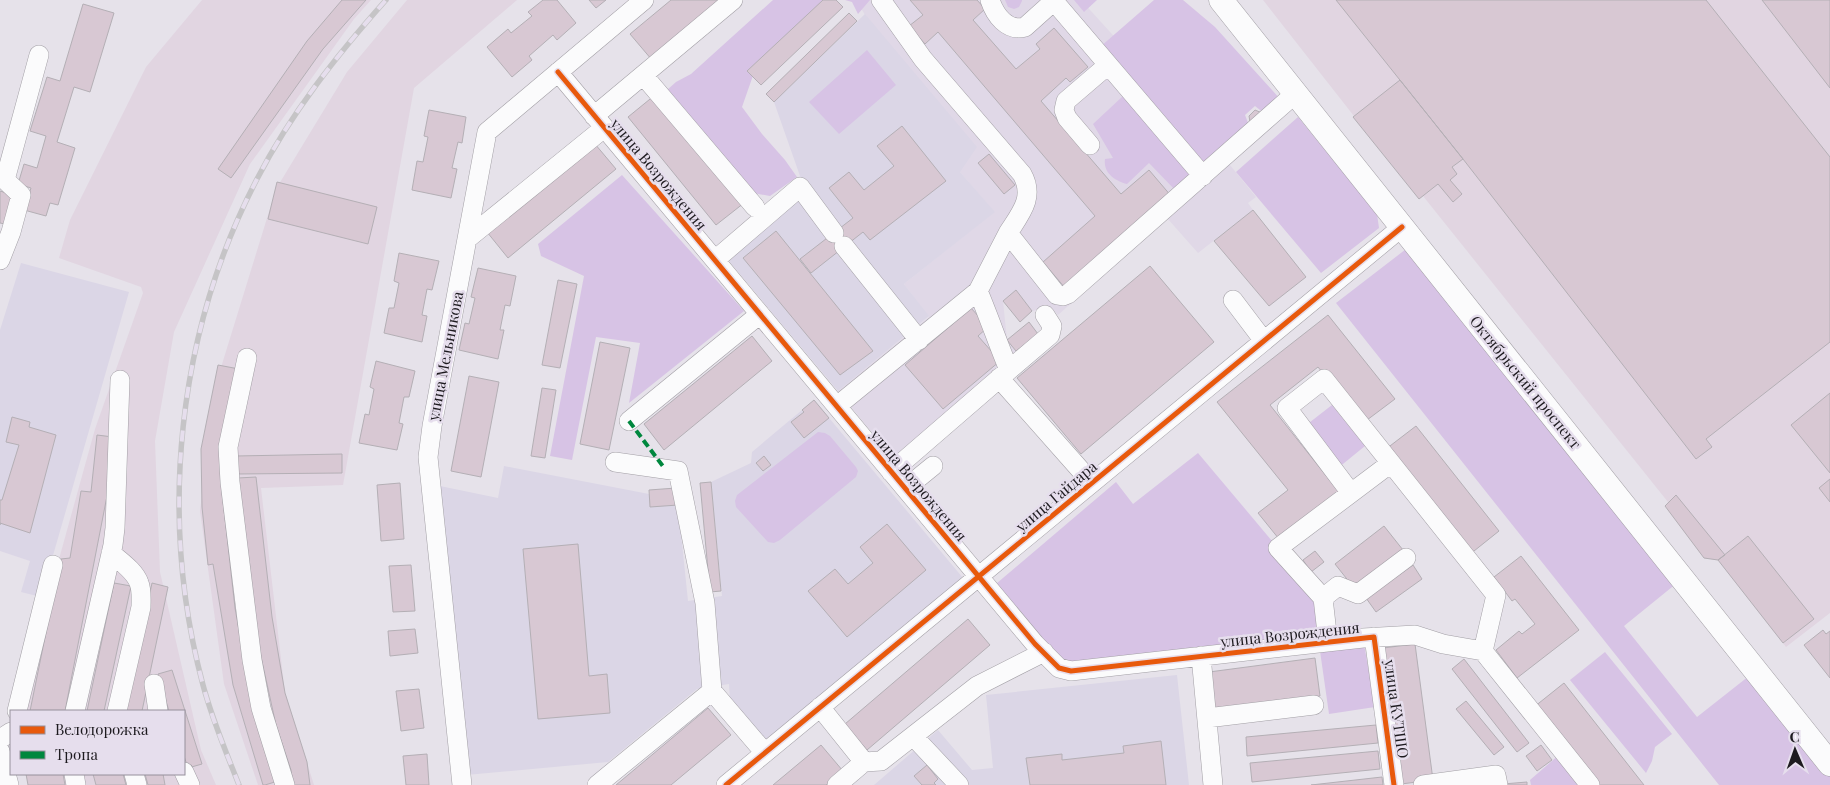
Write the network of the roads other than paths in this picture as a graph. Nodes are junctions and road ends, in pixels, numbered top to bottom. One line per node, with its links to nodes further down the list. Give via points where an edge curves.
1 (644, 0): 9 (street, улица Мельникова)
2 (733, 0): 10 (street)
3 (881, 0): 18 (street, via 923,59 1026,181 1027,199)
4 (990, 0): 6 (street, via 997,15 1011,28 1019,29)
5 (1221, 0): 11 (main road, Октябрьский проспект)
6 (1054, 1): 8 (street)
7 (39, 55): 15 (street)
8 (1108, 65): 13 (street, via 1066,101 1064,110 1067,118); 14 (street)
9 (558, 72): 12 (street, улица Возрождения); 19 (street, улица Мельникова, via 487,132)
10 (643, 75): 12 (street); 16 (street)
11 (1296, 93): 14 (street); 17 (main road, Октябрьский проспект)
12 (599, 122): 19 (street); 21 (street, улица Возрождения)
13 (1090, 145)
14 (1203, 176): 18 (street, via 1063,296 1052,291)
15 (2, 179): 20 (street, via 21,194 12,232)
16 (755, 208)
17 (1402, 227): 27 (street, улица Гайдара); 62 (main road, Октябрьский проспект)
18 (1008, 233): 22 (street)
19 (467, 239): 64 (street, улица Мельникова, via 428,457)
20 (0, 260)
21 (715, 260): 24 (street, улица Возрождения); 26 (street, via 800,187)
22 (978, 291): 26 (street); 29 (street, via 993,325)
23 (1234, 300): 27 (street)
24 (760, 314): 31 (street, улица Возрождения); 32 (street)
25 (1045, 315): 29 (street, via 1052,326 1050,335)
26 (919, 340): 31 (street)
27 (1264, 341): 37 (street, улица Гайдара)
28 (247, 358): 63 (street, via 228,447 230,482 252,660 261,708)
29 (1004, 374): 36 (street); 37 (street, via 1067,461)
30 (120, 380): 40 (street, via 115,528)
31 (838, 406): 36 (street, улица Возрождения)
32 (629, 421)
33 (615, 462): 51 (street, via 678,471 705,603)
34 (1391, 463): 39 (street); 39 (street, via 1324,379 1287,408); 47 (street, via 1496,595)
35 (933, 466): 38 (street)
36 (891, 472): 38 (street, улица Возрождения)
37 (1092, 483): 43 (street, улица Гайдара)
38 (906, 488): 43 (street, улица Возрождения)
39 (1351, 492): 44 (street, via 1278,548)
40 (111, 553): 55 (street); 56 (street, via 139,582 141,595 141,607)
41 (1406, 558): 44 (street, via 1358,594 1338,586)
42 (53, 565): 54 (street)
43 (979, 576): 48 (street, улица Возрождения); 53 (street, улица Гайдара)
44 (1323, 598): 46 (street)
45 (1374, 637): 46 (street, улица Возрождения); 47 (street, улица Возрождения, via 1416,634 1442,644); 70 (street, улица КУТШО)
46 (1328, 642): 49 (street, улица Возрождения)
47 (1483, 651): 73 (street)
48 (1044, 652): 49 (street, улица Возрождения, via 1059,668 1071,671); 59 (street, via 977,686)
49 (1201, 656): 58 (street)
50 (154, 684): 57 (street)
51 (712, 691): 60 (street); 65 (street)
52 (1314, 705): 58 (street)
53 (820, 707): 60 (street, улица Гайдара); 61 (street)
54 (17, 710)
55 (76, 710)
56 (116, 710)
57 (158, 710)
58 (1207, 718): 69 (street)
59 (913, 736): 61 (street, via 881,762); 68 (street)
60 (765, 753): 66 (street, улица Гайдара)
61 (864, 762): 67 (street)
62 (1830, 764)
63 (285, 785)
64 (462, 785)
65 (597, 785)
66 (726, 785)
67 (837, 785)
68 (959, 785)
69 (1213, 785)
70 (1394, 785)
71 (1423, 785): 72 (street, via 1496,775)
72 (1498, 785)
73 (1590, 785)

